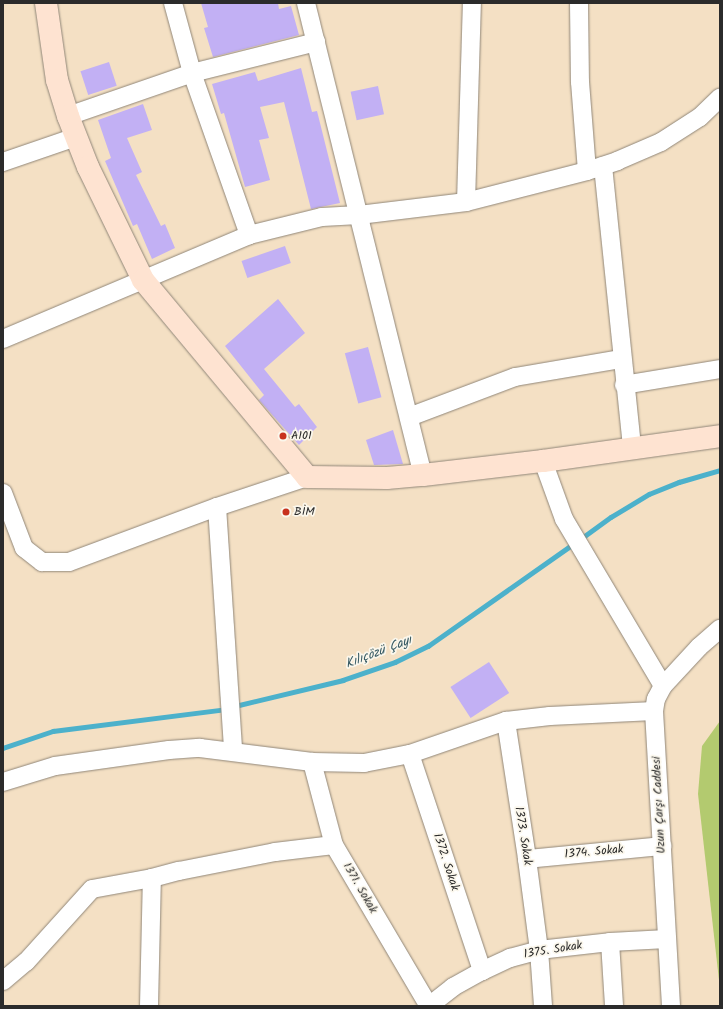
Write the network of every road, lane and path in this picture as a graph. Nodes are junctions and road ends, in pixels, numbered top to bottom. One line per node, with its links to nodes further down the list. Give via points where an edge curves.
1 (46, 3): 9 (street, via 57,80)
2 (173, 3): 7 (street)
3 (306, 3): 6 (street)
4 (472, 3): 13 (street)
5 (578, 3): 12 (street, via 580,82)
6 (316, 42): 7 (street); 14 (street)
7 (192, 73): 9 (street); 15 (street)
8 (720, 98): 12 (street, via 700,117 661,142)
9 (68, 116): 10 (street)
10 (76, 137): 11 (street); 16 (street, via 113,222)
11 (3, 162)
12 (595, 169): 13 (street); 18 (street)
13 (466, 202): 14 (street)
14 (359, 215): 15 (street, via 322,217); 21 (street)
15 (249, 235): 16 (street)
16 (143, 280): 17 (street); 26 (street)
17 (3, 339)
18 (621, 359): 20 (street); 21 (street, via 515,377)
19 (720, 369): 20 (street)
20 (624, 385): 23 (street)
21 (409, 417): 25 (street)
22 (720, 436): 23 (street)
23 (632, 448): 24 (street)
24 (543, 461): 25 (street); 30 (street, via 564,519)
25 (423, 475): 26 (street, via 387,478)
26 (307, 477): 28 (street)
27 (3, 493): 28 (street, via 24,548 42,562 69,562)
28 (217, 507): 33 (street)
29 (720, 629): 30 (street, Uzun Çarşı Caddesi, via 699,647)
30 (663, 686): 31 (street, Uzun Çarşı Caddesi, via 656,699)
31 (654, 711): 32 (street, via 550,716); 38 (street, Uzun Çarşı Caddesi)
32 (506, 721): 34 (street); 39 (street, 1373. Sokak)
33 (233, 751): 35 (street); 36 (street, via 200,748 130,755 55,766)
34 (410, 754): 35 (street, via 364,763); 44 (street, 1372. Sokak)
35 (312, 762): 37 (street, 1371. Sokak)
36 (3, 782)
37 (334, 844): 40 (street, via 274,852); 47 (street, 1371. Sokak)
38 (662, 846): 39 (street, 1374. Sokak); 41 (street, Uzun Çarşı Caddesi)
39 (527, 859): 43 (street, 1373. Sokak)
40 (152, 878): 45 (street, via 92,889 26,962); 46 (street)
41 (667, 940): 42 (street, 1375. Sokak); 50 (street, Uzun Çarşı Caddesi)
42 (610, 942): 43 (street, 1375. Sokak); 49 (street)
43 (539, 950): 44 (street, 1375. Sokak, via 510,958); 48 (street, 1373. Sokak)
44 (482, 971): 47 (street, 1375. Sokak, via 453,987)
45 (3, 981)
46 (149, 1006)
47 (429, 1006)
48 (543, 1006)
49 (614, 1006)
50 (671, 1006)

